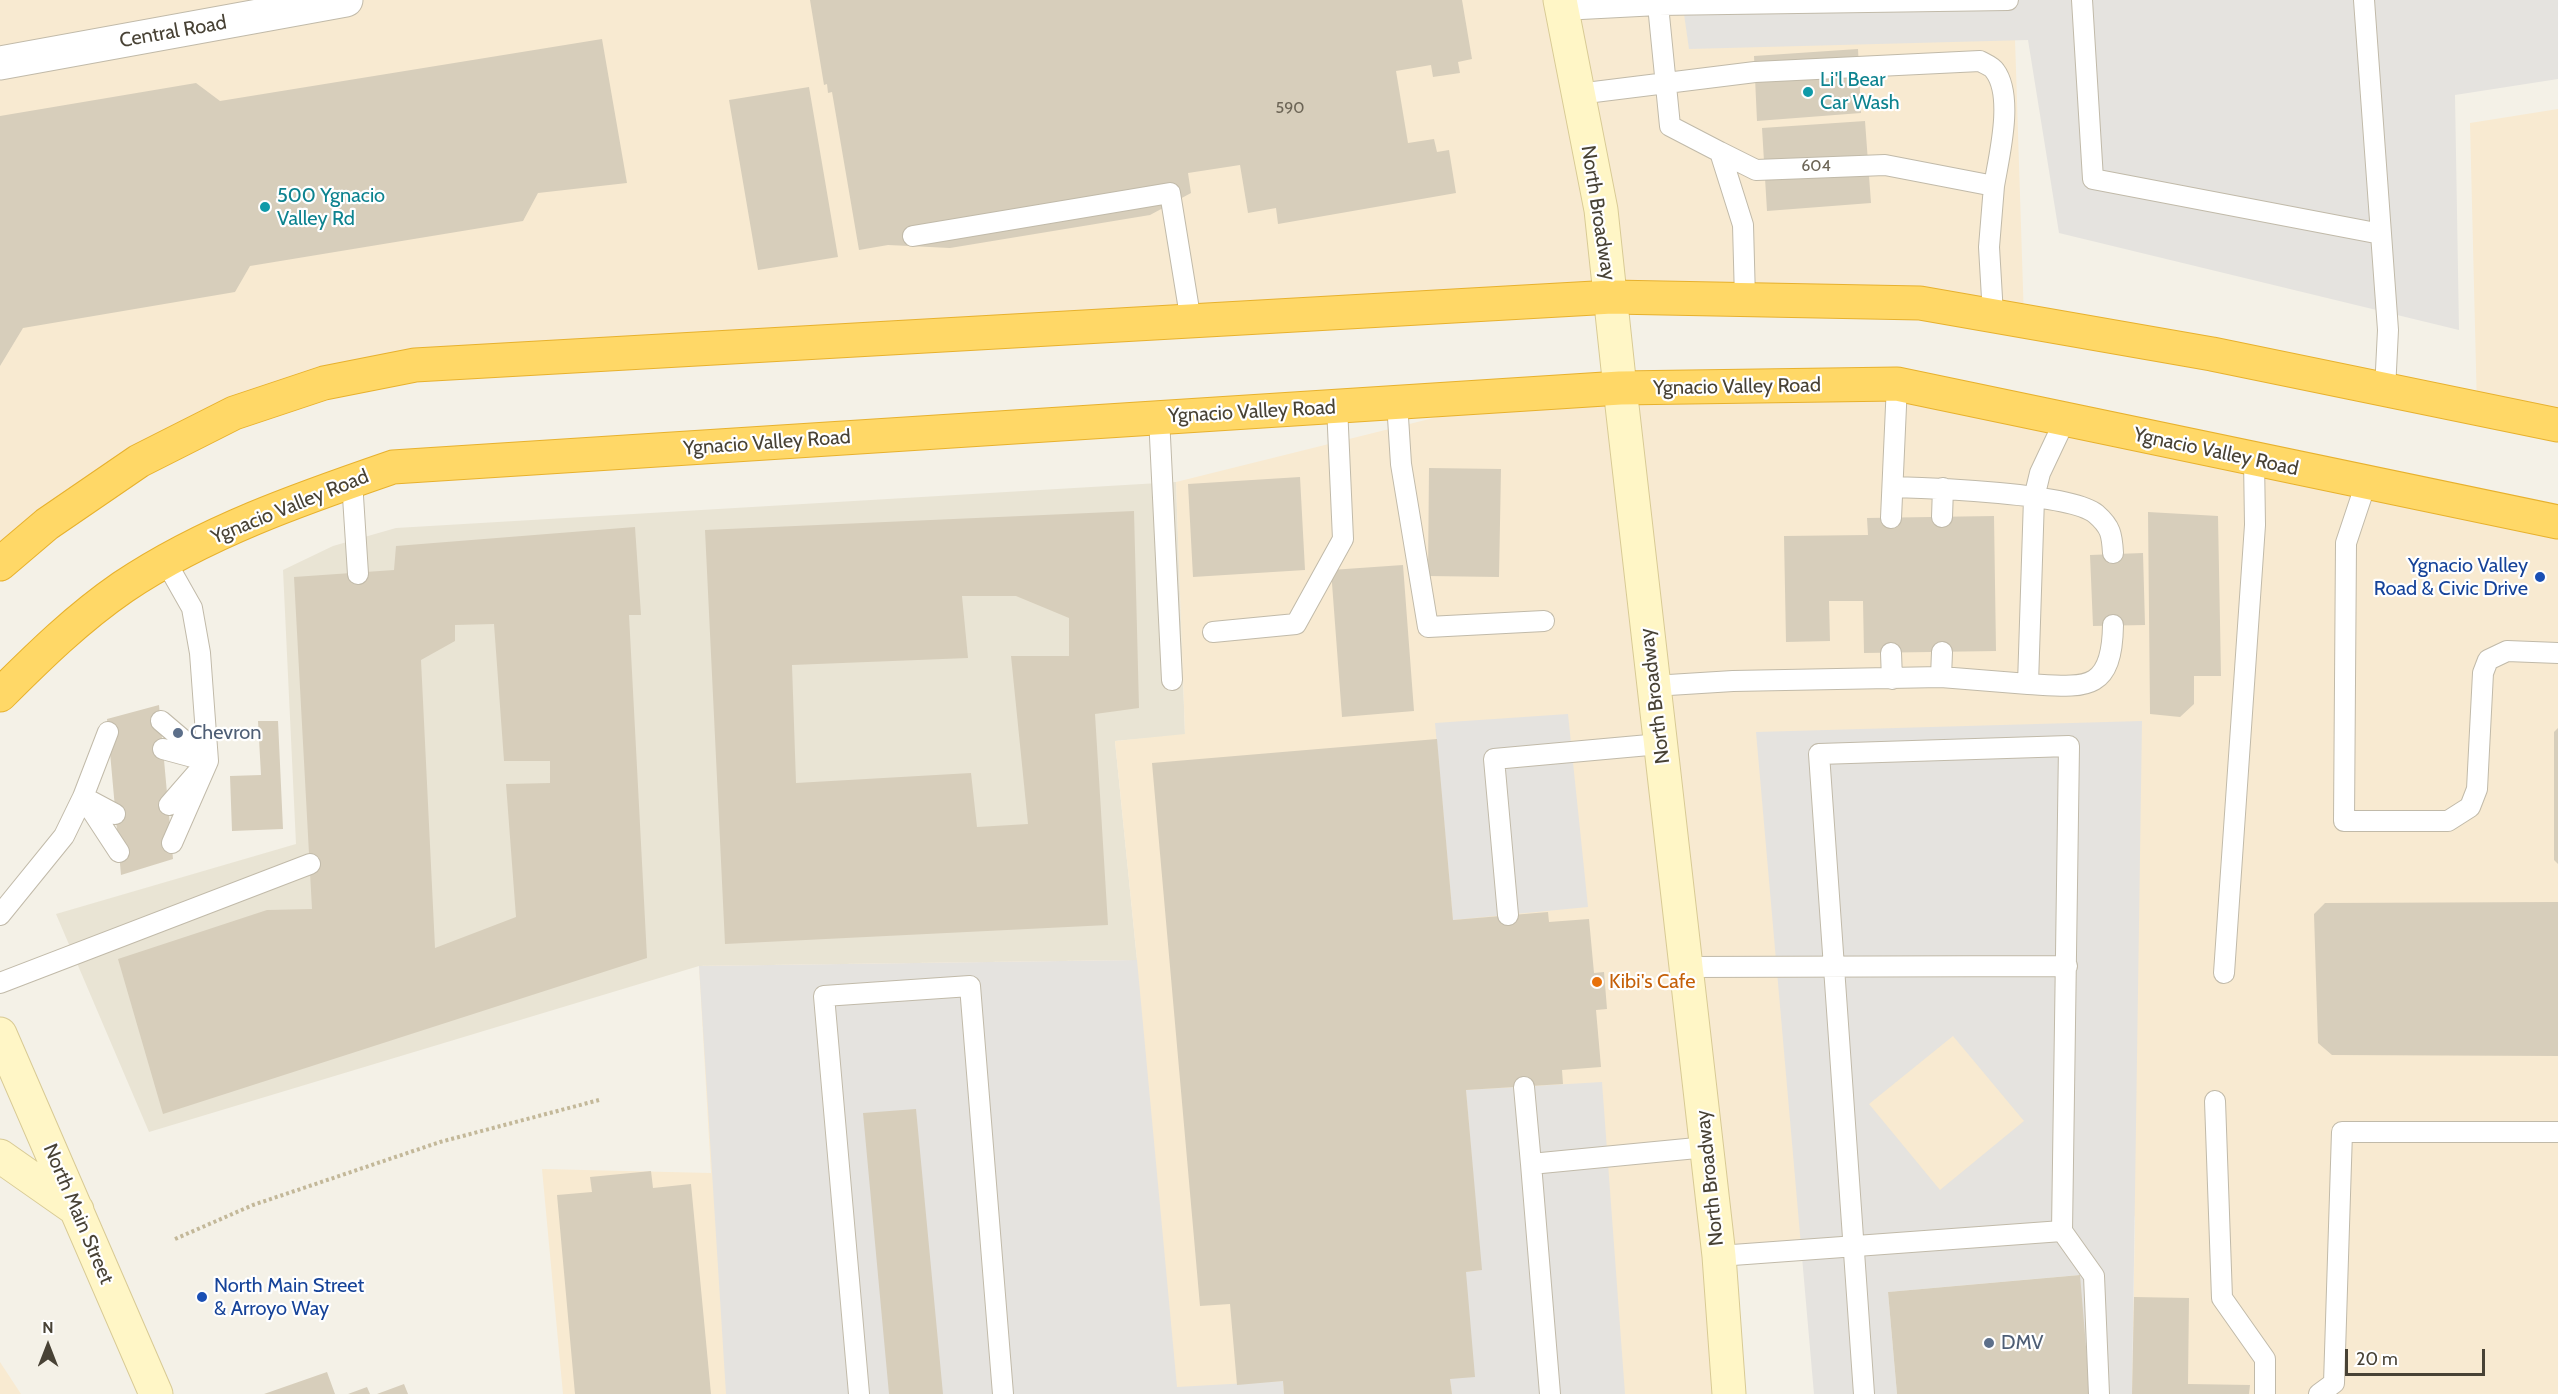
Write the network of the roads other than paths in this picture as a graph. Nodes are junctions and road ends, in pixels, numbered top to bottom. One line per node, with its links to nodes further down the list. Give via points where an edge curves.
1 (2008, 0): 5 (lane)
2 (2082, 0): 12 (lane, via 2092,180)
3 (2364, 0): 12 (lane)
4 (335, 1): 7 (street, Central Road)
5 (1658, 4): 6 (lane); 8 (lane)
6 (1561, 5): 9 (street, North Broadway)
7 (0, 63)
8 (1666, 81): 9 (lane); 10 (lane, via 1670,126); 11 (lane, via 1755,72 1980,61 1994,69 2002,84 2004,115)
9 (1578, 94): 14 (street, North Broadway)
10 (1720, 152): 11 (lane, via 1756,170 1885,165); 15 (lane, via 1743,225)
11 (1994, 186): 16 (lane, via 1989,247)
12 (2381, 234): 20 (lane, via 2388,330)
13 (913, 236): 17 (lane, via 1170,193)
14 (1612, 297): 15 (highway); 17 (highway); 19 (street, North Broadway)
15 (1745, 300): 16 (highway, via 1920,303)
16 (1993, 315): 20 (highway)
17 (1191, 322): 37 (highway, via 415,365 324,383 234,412 139,461 47,524)
18 (1897, 384): 19 (highway, Ygnacio Valley Road); 24 (highway, Ygnacio Valley Road); 29 (lane)
19 (1620, 388): 21 (highway, Ygnacio Valley Road); 49 (street, North Broadway)
20 (2385, 390): 25 (highway)
21 (1397, 402): 22 (highway, Ygnacio Valley Road); 39 (lane, via 1401,464 1428,627)
22 (1337, 406): 23 (highway, Ygnacio Valley Road); 41 (lane, via 1343,539 1296,624)
23 (1160, 417): 27 (highway, Ygnacio Valley Road, via 393,467); 47 (lane)
24 (2065, 420): 26 (highway, Ygnacio Valley Road); 31 (lane, via 2040,473)
25 (2558, 425)
26 (2254, 460): 28 (highway, Ygnacio Valley Road); 68 (lane, via 2255,525)
27 (352, 481): 36 (highway, Ygnacio Valley Road, via 293,502); 38 (lane)
28 (2366, 483): 34 (highway, Ygnacio Valley Road); 44 (lane, via 2346,543 2344,821 2448,821 2470,807 2477,789 2483,674 2488,660 2507,651)
29 (1893, 487): 30 (lane); 33 (lane)
30 (1943, 488): 31 (lane); 32 (lane)
31 (2034, 498): 35 (lane, via 2070,502 2094,512 2112,532); 48 (lane)
32 (1942, 517)
33 (1891, 518)
34 (2558, 522)
35 (2113, 554)
36 (166, 562): 50 (highway, Ygnacio Valley Road, via 123,588 56,639); 56 (lane, via 192,608 200,653)
37 (0, 564)
38 (358, 574)
39 (1544, 621)
40 (2113, 626): 48 (lane, via 2113,652 2092,682 2079,687)
41 (1213, 632)
42 (1891, 652): 46 (lane)
43 (1942, 652): 45 (lane)
44 (2558, 653)
45 (1941, 677): 46 (lane); 48 (lane)
46 (1892, 679): 49 (lane)
47 (1172, 680)
48 (2028, 684)
49 (1653, 686): 53 (street, North Broadway)
50 (0, 695)
51 (161, 722): 56 (lane)
52 (108, 732): 57 (lane)
53 (1660, 744): 64 (lane, via 1494,759); 66 (street, North Broadway)
54 (163, 749): 56 (lane)
55 (110, 757): 57 (lane)
56 (208, 761): 58 (lane); 60 (lane)
57 (83, 797): 59 (lane); 61 (lane); 63 (lane, via 64,836)
58 (169, 805)
59 (115, 814)
60 (172, 843)
61 (119, 852)
62 (310, 864): 69 (lane)
63 (0, 915)
64 (1509, 915)
65 (2067, 966): 67 (lane); 67 (lane, via 2069,746 1819,754); 78 (lane)
66 (1686, 967): 67 (lane); 74 (street, North Broadway)
67 (1834, 967): 79 (lane)
68 (2224, 973)
69 (0, 983)
70 (0, 1034): 77 (street, North Main Street)
71 (1524, 1087): 76 (lane)
72 (2215, 1101): 88 (lane, via 2222,1298 2265,1359)
73 (2558, 1132): 89 (lane, via 2342,1132 2334,1383)
74 (1707, 1147): 76 (lane); 80 (street, North Broadway)
75 (0, 1156): 77 (street)
76 (1531, 1164): 84 (lane)
77 (78, 1210): 81 (street, North Main Street)
78 (2062, 1231): 79 (lane); 87 (lane, via 2094,1276)
79 (1854, 1246): 80 (lane); 86 (lane)
80 (1719, 1257): 85 (street, North Broadway)
81 (156, 1394)
82 (859, 1394): 83 (lane, via 824,996 970,986)
83 (1003, 1394)
84 (1550, 1394)
85 (1729, 1394)
86 (1864, 1394)
87 (2099, 1394)
88 (2265, 1394)
89 (2319, 1394)

